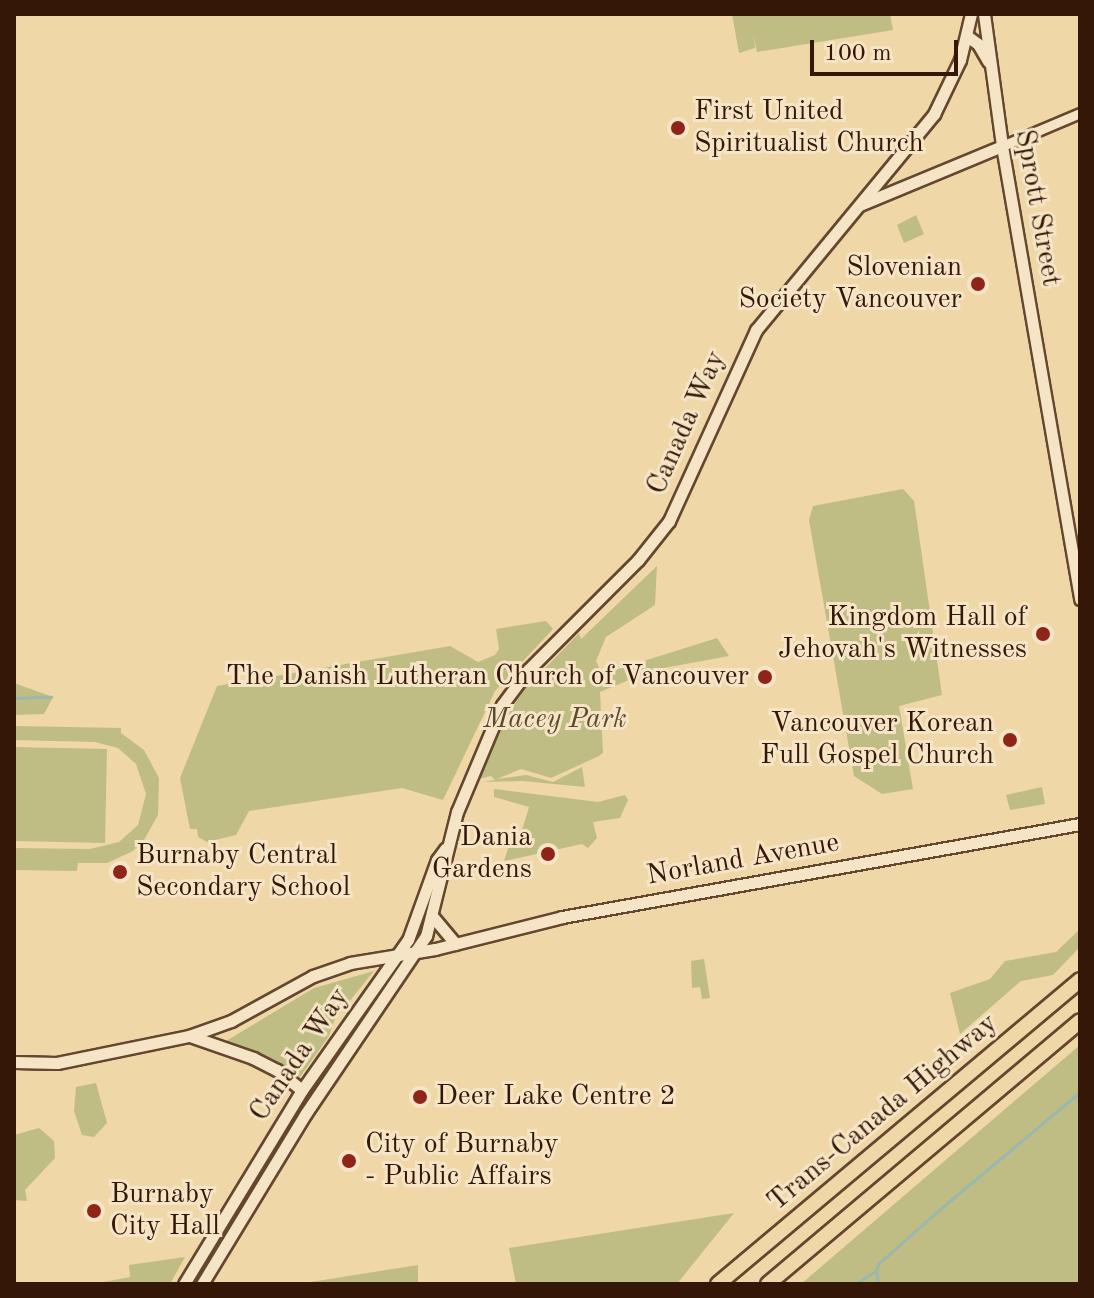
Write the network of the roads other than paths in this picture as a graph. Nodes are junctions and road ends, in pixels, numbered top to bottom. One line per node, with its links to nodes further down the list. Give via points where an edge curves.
1 (971, 14): 3 (main road, Canada Way)
2 (984, 14): 4 (main road, Sprott Street)
3 (967, 36): 4 (main road, Sprott Street); 7 (main road, Canada Way, via 934,114)
4 (988, 62): 6 (main road, Sprott Street)
5 (1080, 113): 6 (street)
6 (1002, 146): 7 (main road); 8 (main road, Sprott Street)
7 (858, 205): 10 (main road, Canada Way, via 756,330 662,531 528,670 502,705)
8 (1080, 599)
9 (1080, 824): 12 (main road, Norland Avenue, via 562,917)
10 (445, 849): 11 (main road, Canada Way); 14 (main road, Canada Way)
11 (433, 917): 12 (main road); 13 (main road, Canada Way)
12 (456, 944): 13 (main road, Norland Avenue)
13 (416, 952): 14 (main road, Norland Avenue); 21 (main road, Canada Way, via 306,1113)
14 (397, 956): 17 (main road, Norland Avenue, via 320,973 231,1021); 19 (main road, Canada Way)
15 (1080, 980): 22 (highway, Trans-Canada Highway)
16 (1080, 1021): 23 (highway, Trans-Canada Highway)
17 (189, 1036): 18 (main road, Norland Avenue, via 57,1063); 19 (main road, via 253,1058)
18 (14, 1062)
19 (302, 1090): 20 (main road, Canada Way)
20 (184, 1284)
21 (202, 1284)
22 (718, 1284)
23 (768, 1284)

